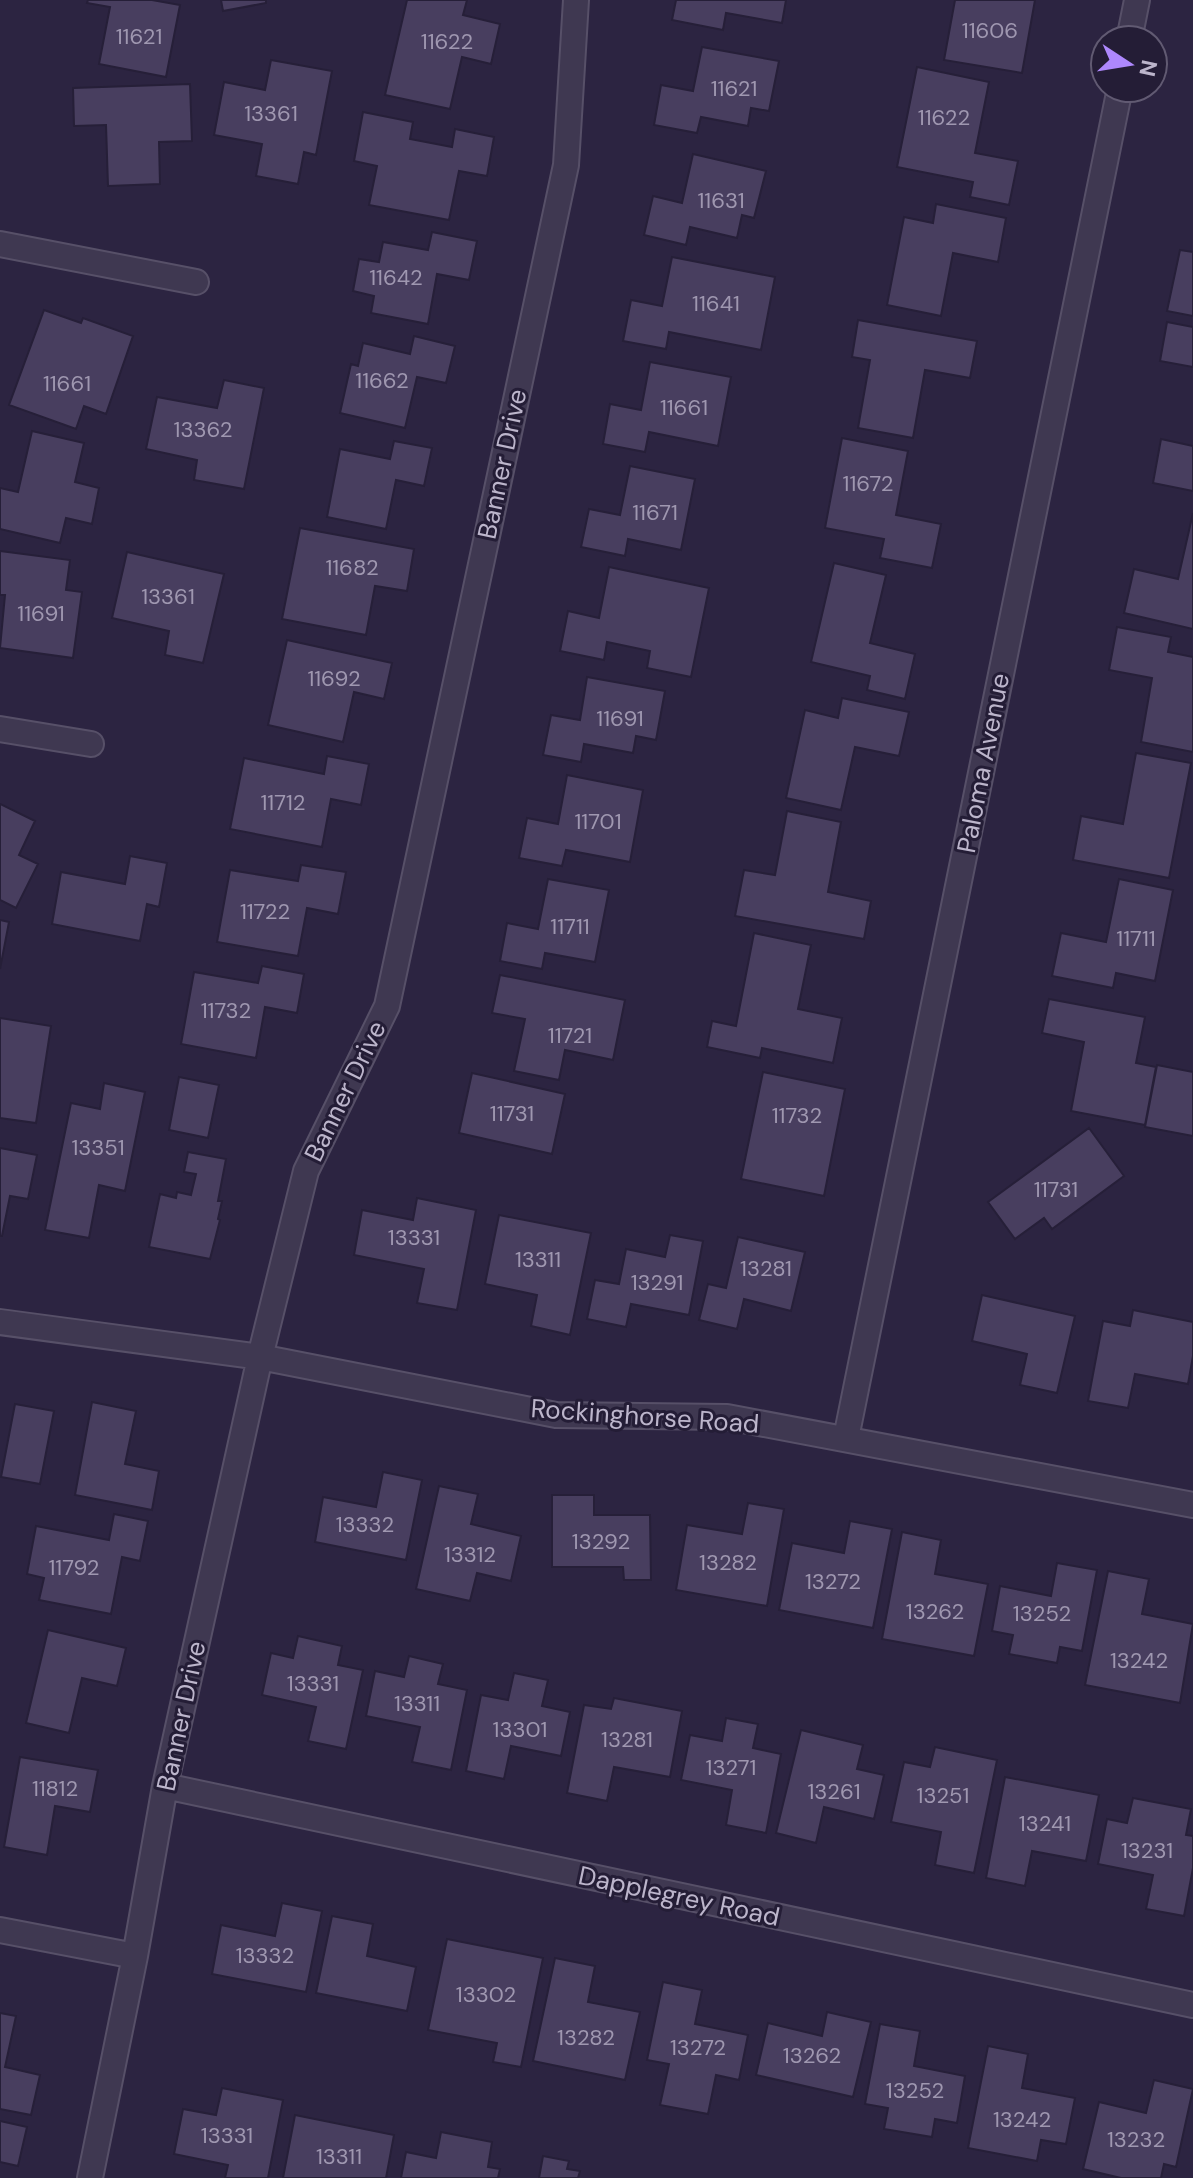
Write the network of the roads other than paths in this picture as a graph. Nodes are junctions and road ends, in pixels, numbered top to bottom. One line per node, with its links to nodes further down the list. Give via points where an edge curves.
1 (576, 0): 10 (street, Banner Drive, via 566,165 387,1006 306,1171)
2 (1137, 0): 3 (street)
3 (1132, 24)
4 (1117, 104): 11 (street, Paloma Avenue)
5 (0, 244): 6 (street)
6 (196, 282)
7 (0, 729): 8 (street)
8 (91, 744)
9 (0, 1322): 10 (street, Rockinghorse Road)
10 (260, 1357): 11 (street, Rockinghorse Road, via 556,1415 727,1417); 13 (street, Banner Drive)
11 (846, 1438): 12 (street, Rockinghorse Road)
12 (1193, 1505)
13 (165, 1786): 15 (street, Banner Drive); 16 (street, Dapplegrey Road)
14 (0, 1930): 15 (street)
15 (135, 1956): 17 (street, Banner Drive)
16 (1193, 2005)
17 (90, 2178)

